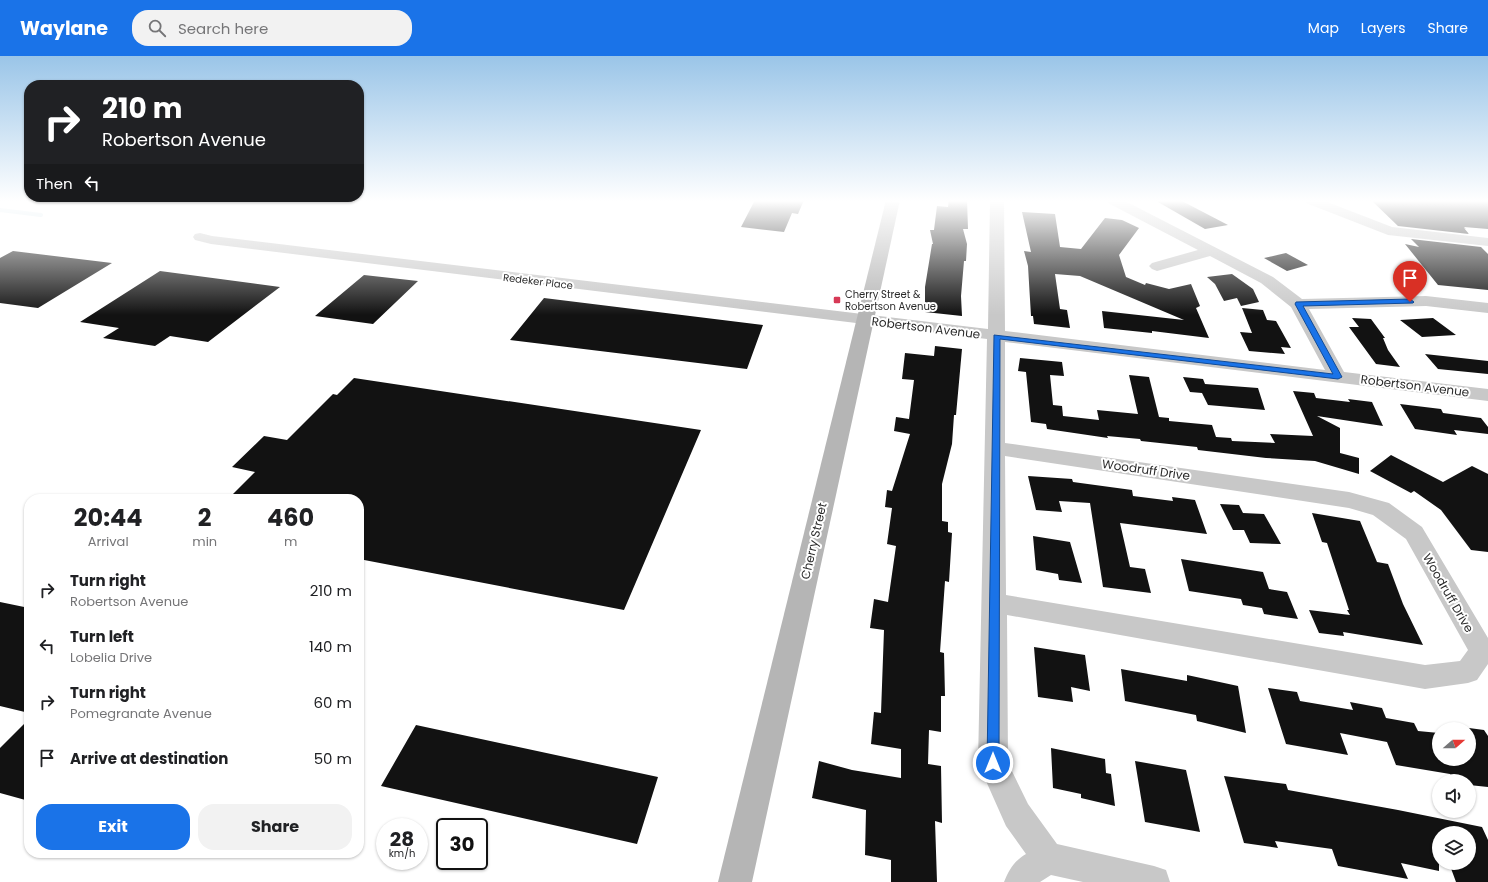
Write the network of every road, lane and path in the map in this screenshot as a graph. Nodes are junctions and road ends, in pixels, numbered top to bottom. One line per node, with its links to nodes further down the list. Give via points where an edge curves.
1 (205, 239): 11 (street, Redeker Place)
2 (884, 239): 11 (street, Cherry Street)
3 (997, 239): 12 (street)
4 (1188, 239): 7 (street)
5 (1457, 239): 6 (street)
6 (1488, 242)
7 (1212, 251): 8 (street); 9 (street, via 1267,280)
8 (1157, 266)
9 (1298, 304): 10 (street, via 1426,301); 13 (street)
10 (1488, 308)
11 (865, 320): 12 (street, Robertson Avenue); 18 (street, Cherry Street)
12 (997, 336): 13 (street, Robertson Avenue); 15 (street)
13 (1338, 377): 14 (street, Robertson Avenue)
14 (1488, 395)
15 (996, 448): 16 (street); 16 (street, Woodruff Drive, via 1349,500 1381,510 1414,534 1482,651 1468,672 1425,677)
16 (994, 603): 17 (street, via 993,763 1017,815)
17 (1048, 858): 19 (street, via 1029,870); 20 (street)
18 (735, 882)
19 (1020, 882)
20 (1154, 882)

